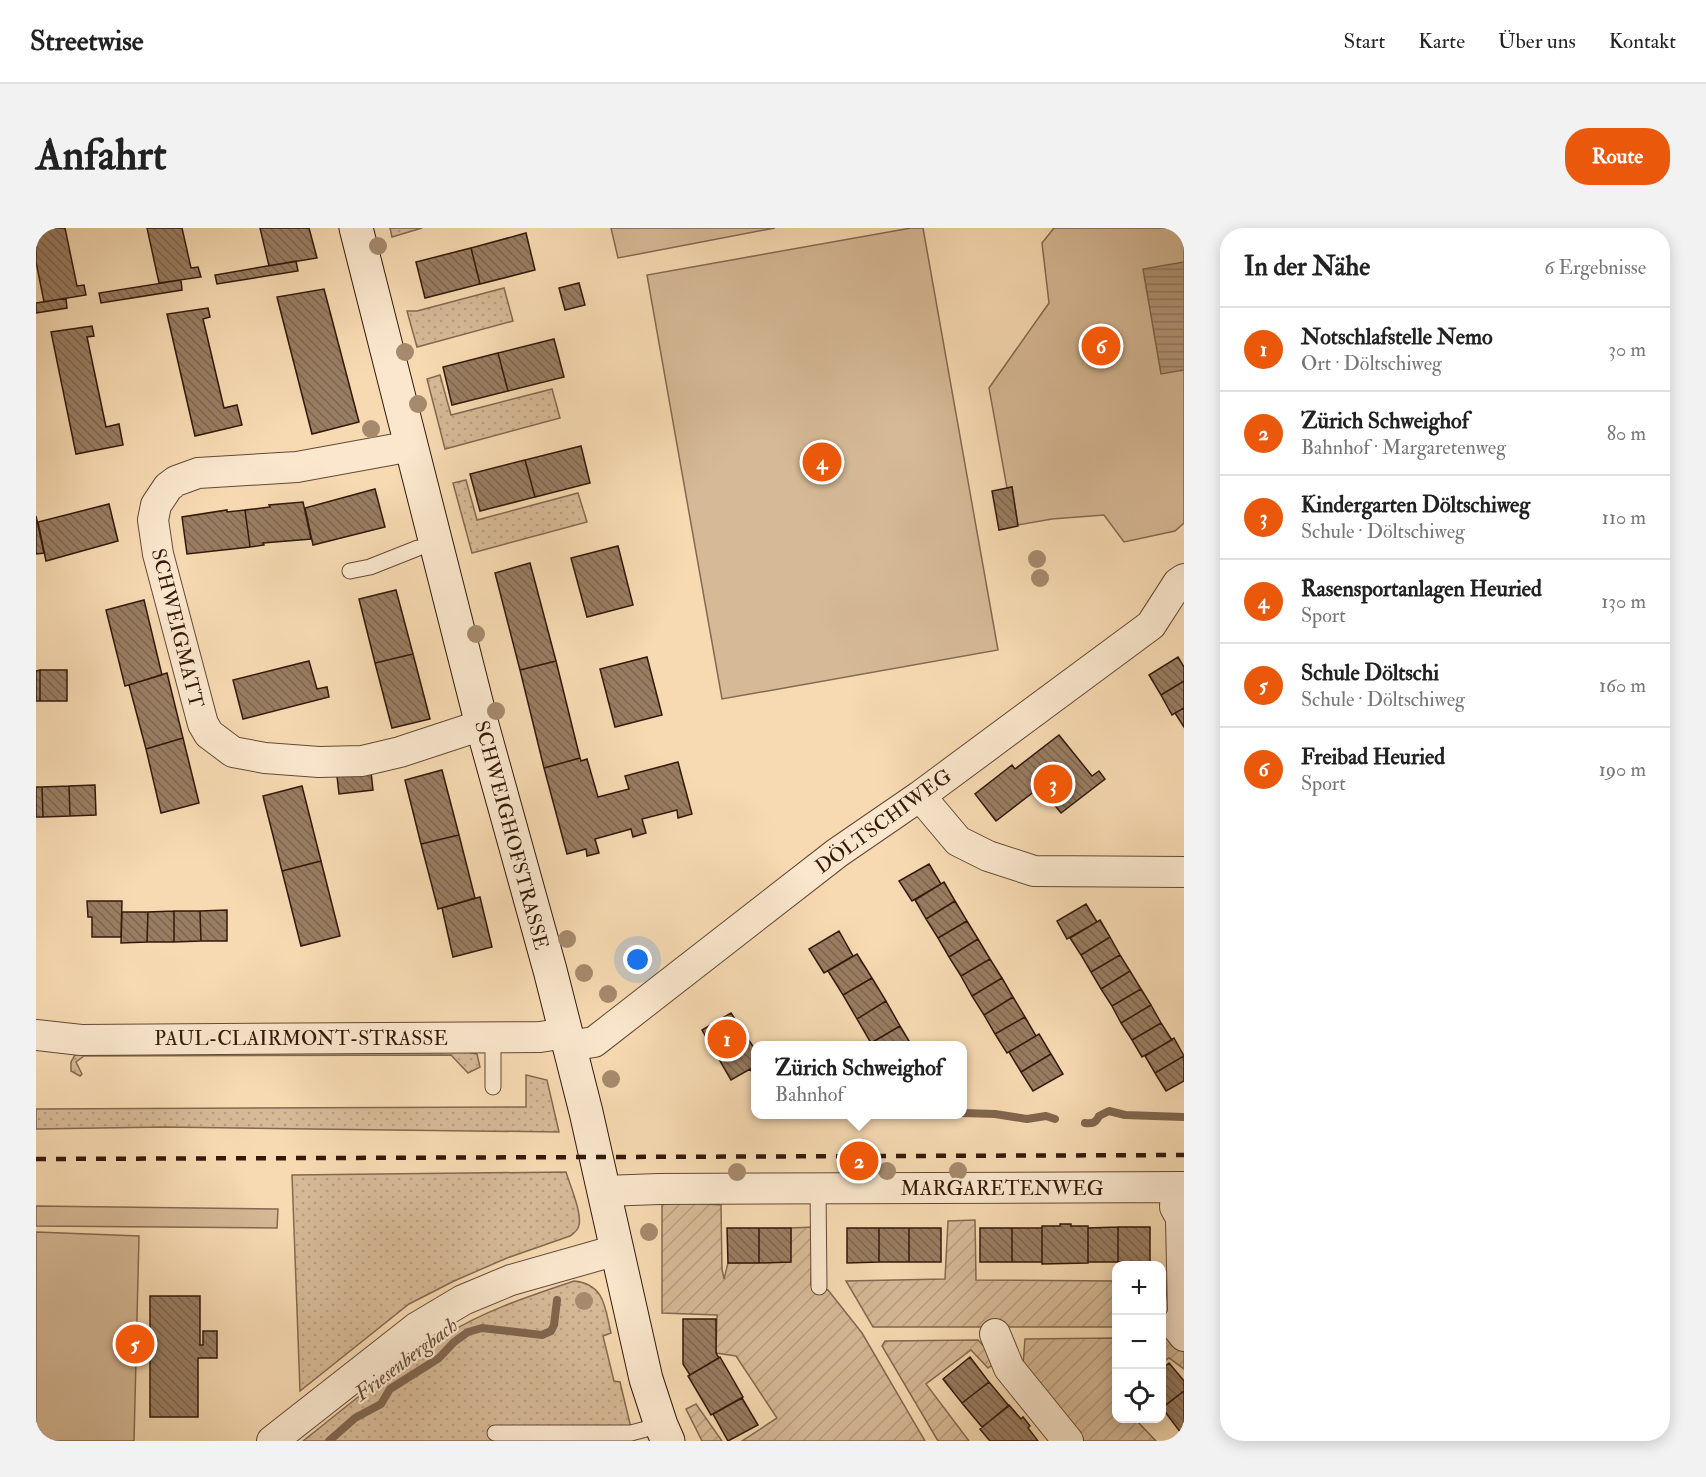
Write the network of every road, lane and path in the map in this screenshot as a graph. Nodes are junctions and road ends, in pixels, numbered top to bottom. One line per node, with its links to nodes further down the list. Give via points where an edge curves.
1 (356, 228): 2 (main road, SCHWEIGHOFSTRASSE)
2 (412, 446): 6 (main road, SCHWEIGHOFSTRASSE); 6 (street, SCHWEIGMATT, via 297,467 198,473 176,481 156,505 153,520 177,632 202,724 233,752 319,762 362,760)
3 (418, 548): 4 (lane)
4 (350, 572)
5 (1184, 579): 7 (street, DÖLTSCHIWEG, via 1151,625)
6 (482, 725): 11 (main road, SCHWEIGHOFSTRASSE)
7 (920, 796): 8 (street, via 958,841 1034,871); 11 (street, DÖLTSCHIWEG, via 837,853 594,1042)
8 (1184, 872)
9 (36, 1035): 10 (street, PAUL-CLAIRMONT-STRASSE, via 81,1040)
10 (493, 1037): 11 (street, PAUL-CLAIRMONT-STRASSE); 12 (lane)
11 (567, 1040): 15 (main road, SCHWEIGHOFSTRASSE)
12 (493, 1087)
13 (1180, 1187): 14 (street, MARGARETENWEG); 19 (street, via 1175,1207 1181,1218 1183,1315 1176,1326)
14 (818, 1189): 15 (street, MARGARETENWEG); 17 (lane)
15 (604, 1191): 16 (main road, SCHWEIGHOFSTRASSE)
16 (617, 1250): 21 (main road, SCHWEIGHOFSTRASSE, via 646,1379); 22 (street, via 511,1280 463,1300 416,1328)
17 (819, 1287)
18 (995, 1334): 23 (street, via 1010,1368)
19 (1184, 1336)
20 (495, 1432): 21 (lane)
21 (664, 1433)
22 (272, 1441)
23 (1068, 1441)

